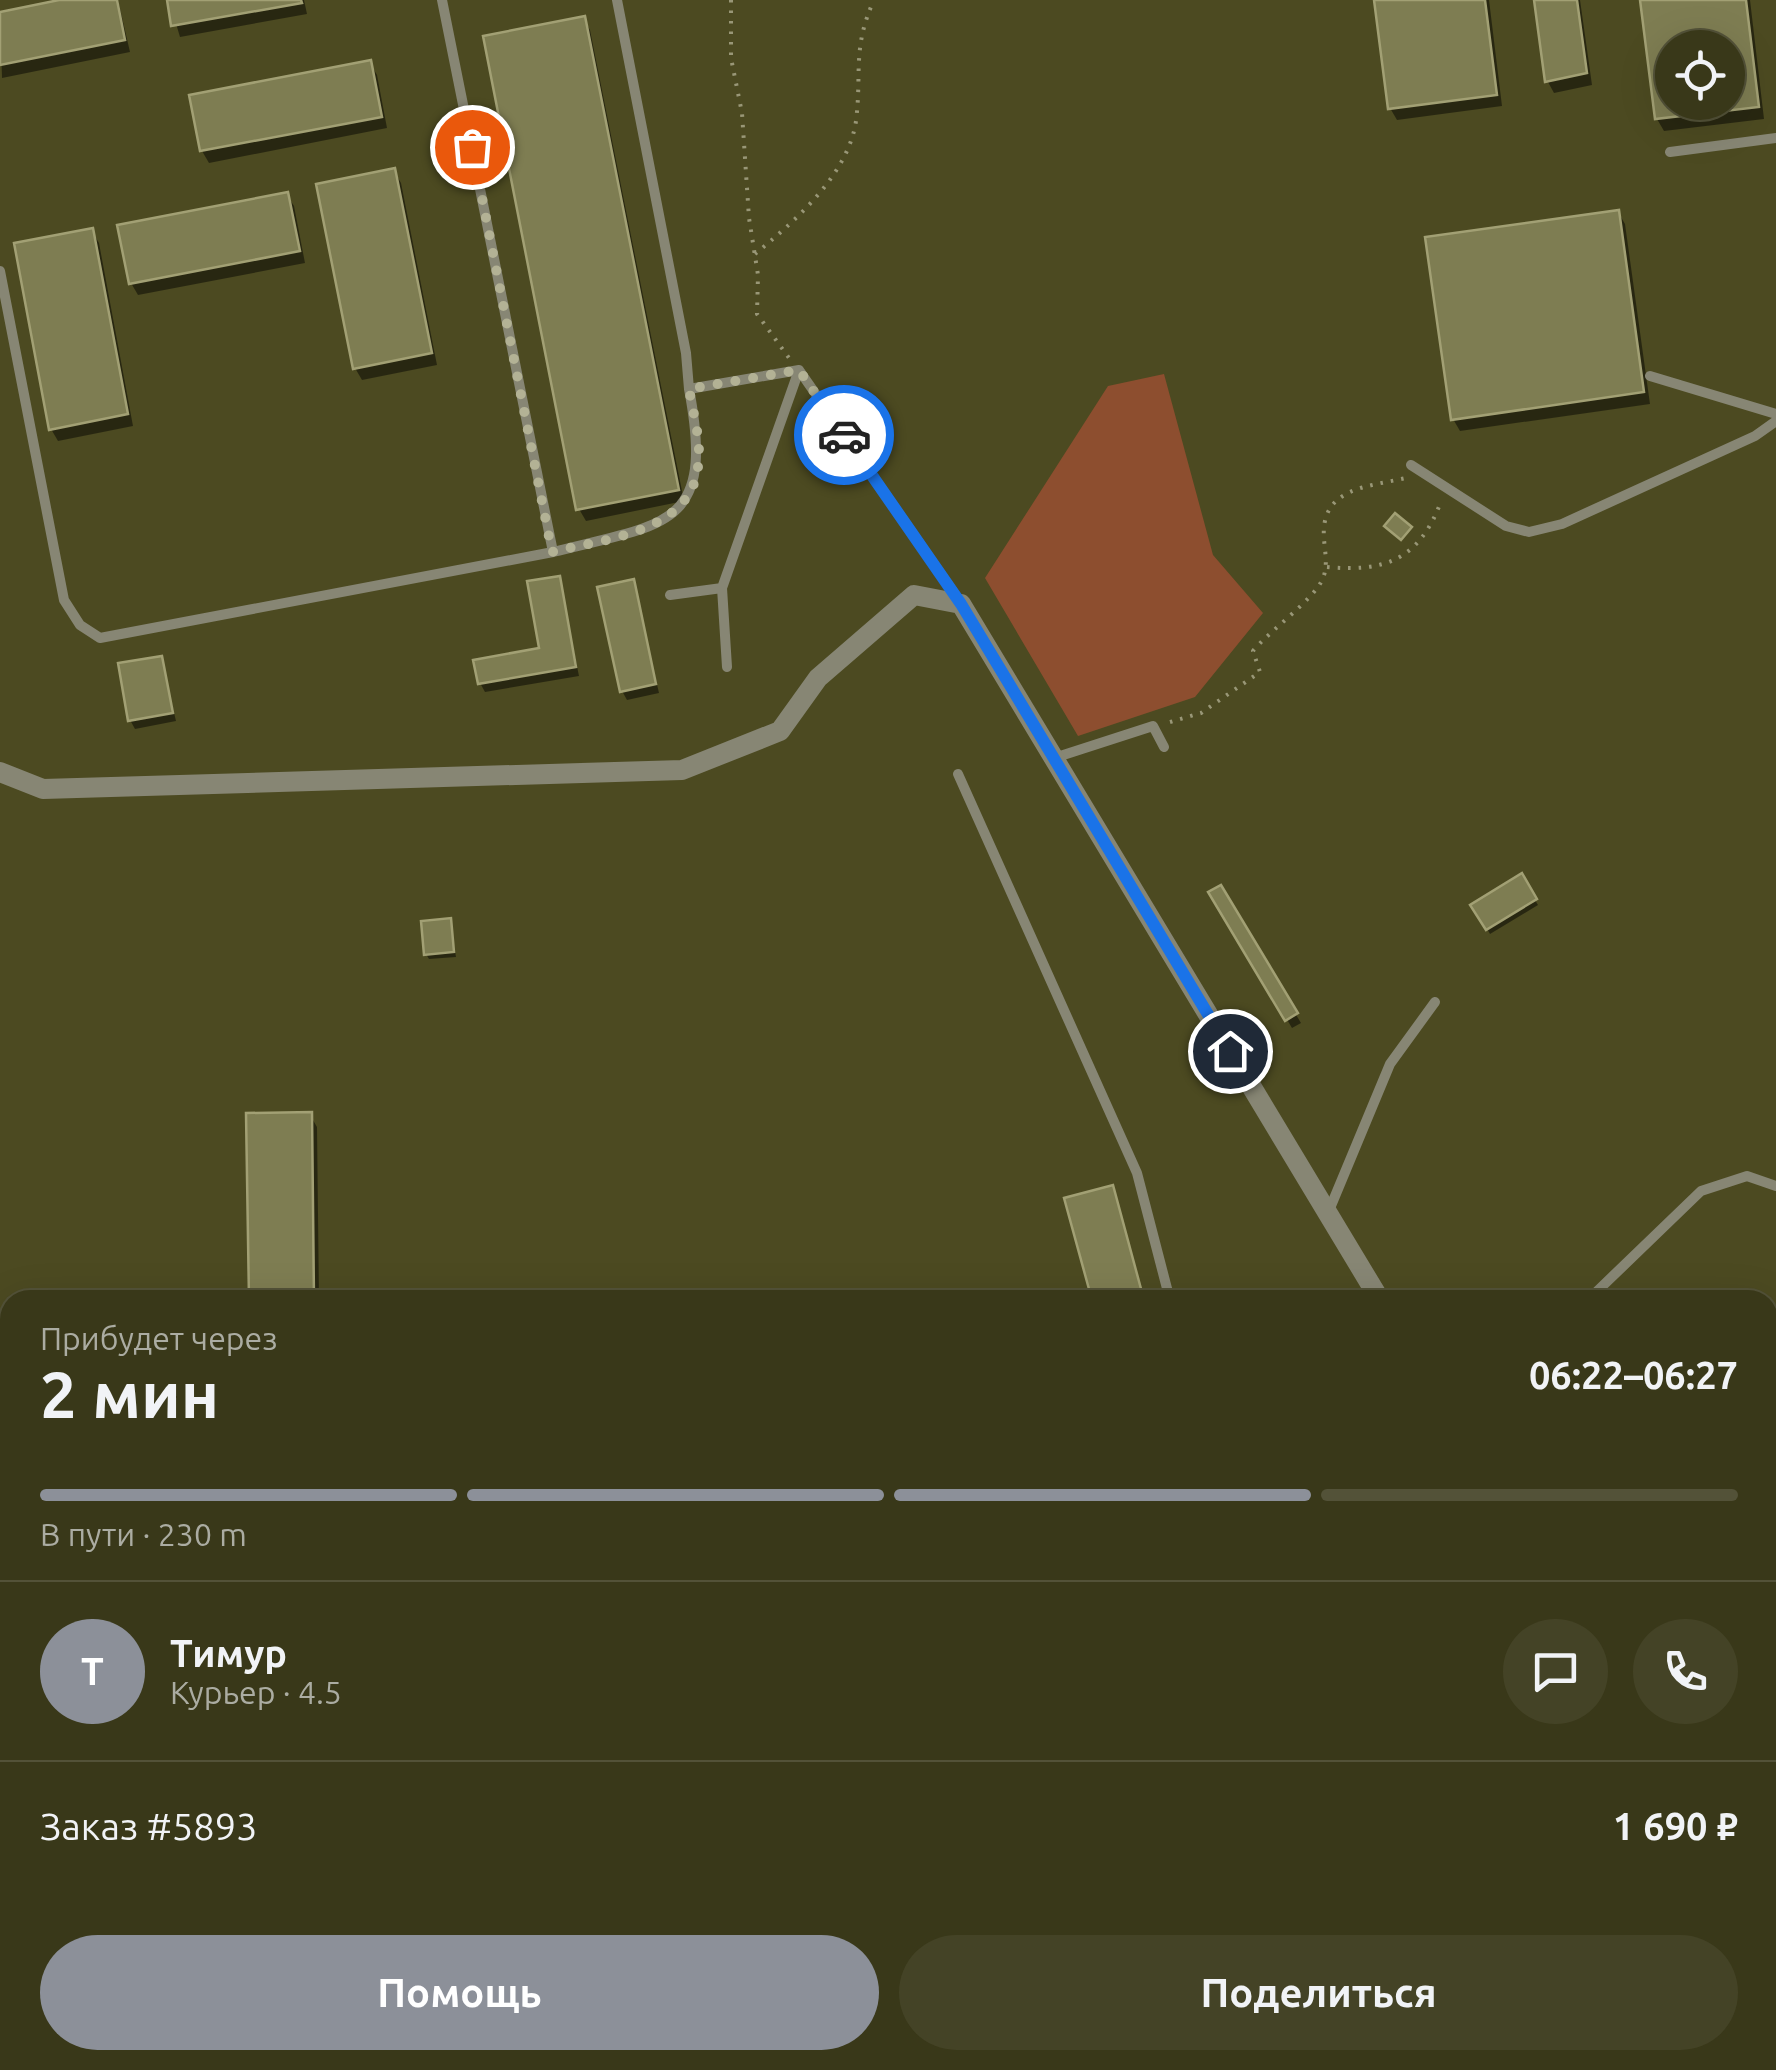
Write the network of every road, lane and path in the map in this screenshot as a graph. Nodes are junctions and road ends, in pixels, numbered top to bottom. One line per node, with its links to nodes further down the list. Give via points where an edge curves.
1 (442, 0): 17 (lane)
2 (617, 0): 11 (lane)
3 (731, 0): 7 (path)
4 (874, 0): 7 (path, via 862,27 856,122 840,167)
5 (1776, 138): 6 (lane)
6 (1670, 152)
7 (755, 254): 9 (path, via 757,314)
8 (0, 271): 17 (lane, via 64,600 80,625 100,638)
9 (799, 370): 11 (lane); 19 (lane); 21 (lane)
10 (1650, 376): 12 (lane)
11 (689, 389): 17 (lane, via 698,466 690,495 652,527)
12 (1776, 414)
13 (1776, 422): 16 (lane, via 1562,524 1529,532 1506,526)
14 (1411, 465): 15 (lane)
15 (1425, 474): 16 (lane); 18 (path, via 1334,500 1324,516)
16 (1446, 487): 18 (path, via 1433,522 1401,560 1365,570)
17 (552, 552)
18 (1326, 567): 23 (path, via 1322,582 1254,651 1260,672 1202,713)
19 (722, 588): 20 (lane); 22 (lane)
20 (670, 596)
21 (961, 604): 25 (street); 26 (street, via 914,594 818,678 780,731 682,770 43,789)
22 (727, 667)
23 (1153, 726): 24 (lane); 25 (lane)
24 (1164, 748)
25 (1054, 758): 30 (street)
26 (0, 772)
27 (958, 774): 31 (lane, via 1136,1173)
28 (1434, 1002): 30 (lane, via 1390,1064)
29 (1776, 1186): 33 (lane, via 1748,1176 1700,1191)
30 (1328, 1214): 32 (street)
31 (1167, 1290)
32 (1374, 1290)
33 (1598, 1290)
34 (1713, 2070): 35 (street)
35 (1768, 2070)

